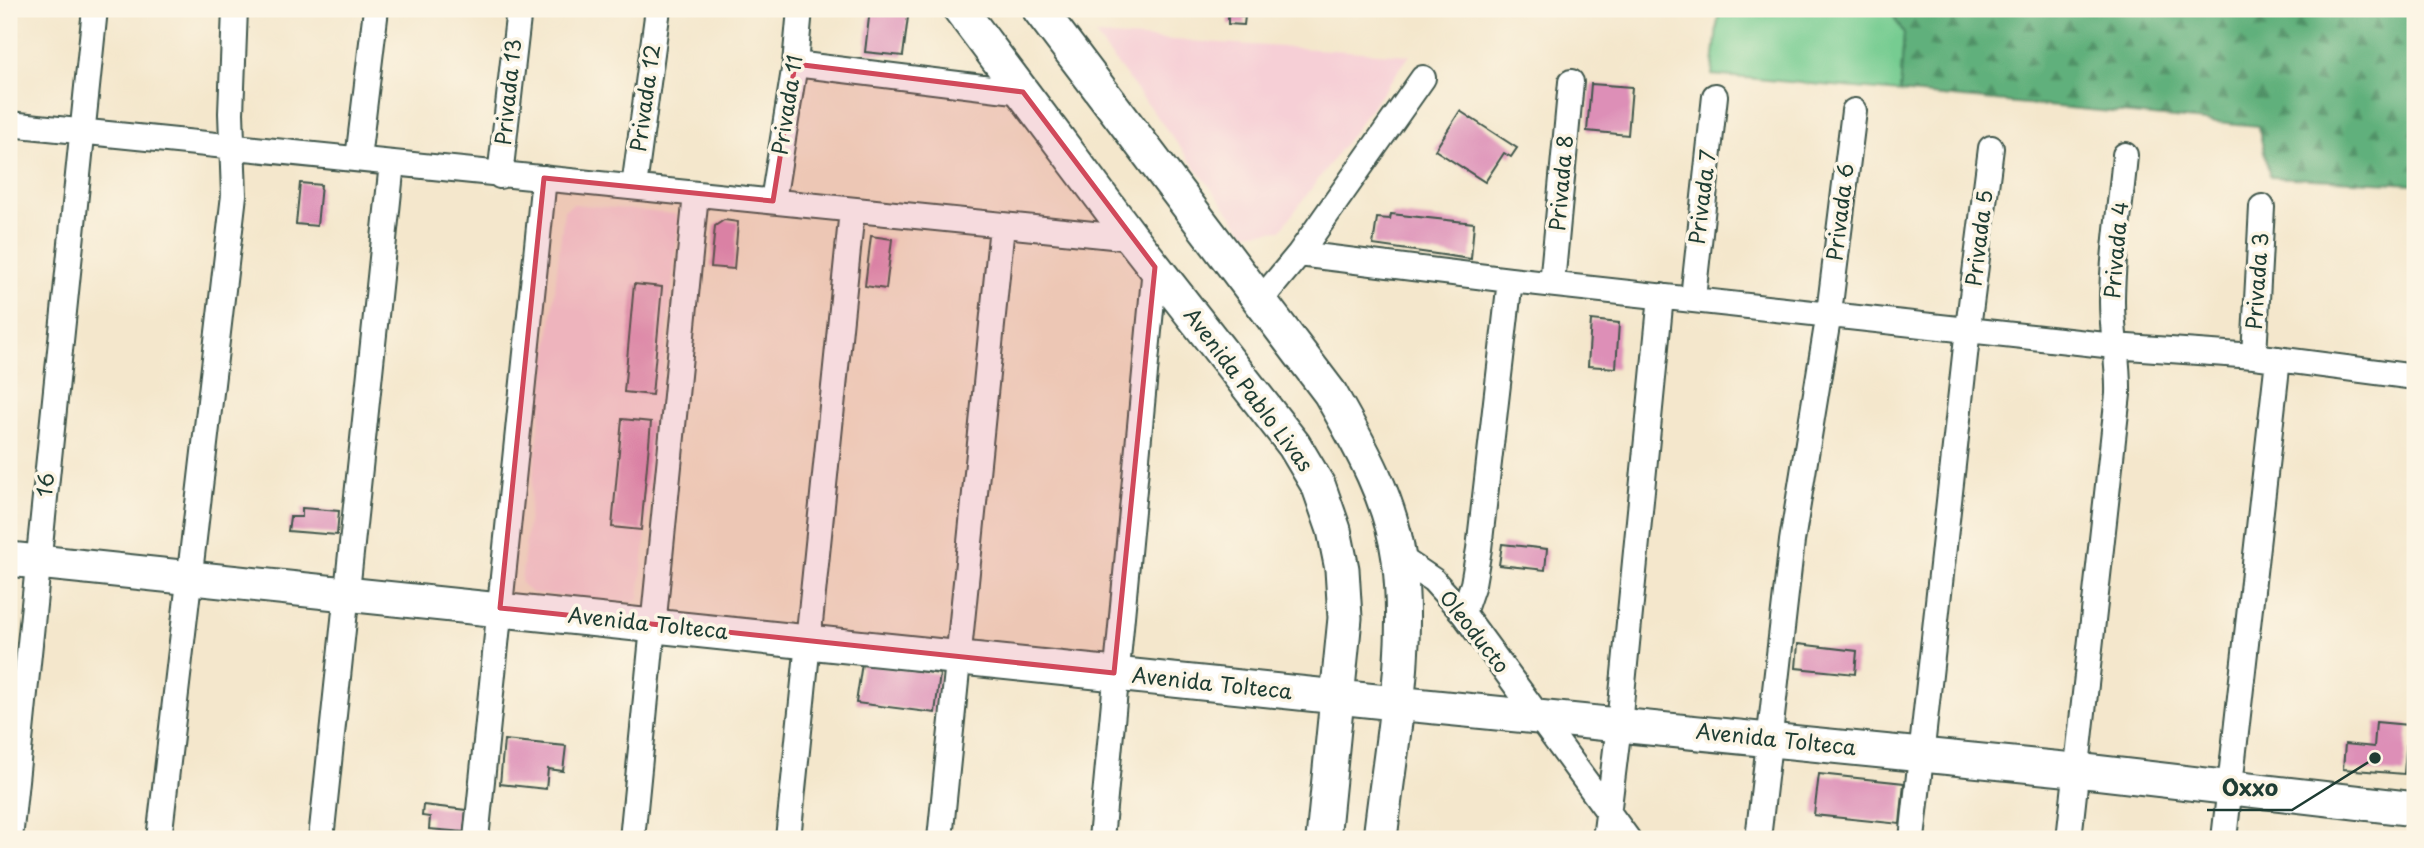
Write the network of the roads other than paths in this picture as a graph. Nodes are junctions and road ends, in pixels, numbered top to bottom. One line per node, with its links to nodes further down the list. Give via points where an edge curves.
1 (95, 9): 16 (street, 16)
2 (235, 9): 17 (street)
3 (376, 9): 20 (street)
4 (519, 9): 22 (street, Privada 13)
5 (658, 9): 24 (street, Privada 12)
6 (800, 9): 9 (street, Privada 11)
7 (960, 9): 12 (street, Avenida Pablo Livas)
8 (1039, 9): 37 (street)
9 (795, 64): 12 (street); 26 (street, Privada 11)
10 (1423, 78): 31 (street)
11 (1571, 82): 34 (street, Privada 8)
12 (1023, 92): 30 (street, Avenida Pablo Livas)
13 (1715, 96): 36 (street, Privada 7)
14 (1854, 111): 38 (street, Privada 6)
15 (9, 124): 16 (street)
16 (84, 131): 17 (street); 44 (street, 16)
17 (233, 146): 20 (street); 45 (street, via 234,195)
18 (1991, 148): 39 (street, Privada 5)
19 (2125, 155): 40 (street, Privada 4, via 2112,296)
20 (358, 159): 21 (street)
21 (392, 163): 22 (street); 46 (street)
22 (500, 176): 23 (street)
23 (544, 178): 24 (street); 47 (street)
24 (634, 187): 25 (street)
25 (696, 194): 26 (street); 49 (street)
26 (773, 201): 28 (street)
27 (2262, 207): 41 (street, Privada 3)
28 (852, 210): 29 (street); 50 (street)
29 (1002, 226): 30 (street); 51 (street)
30 (1132, 238): 32 (street, Avenida Pablo Livas)
31 (1299, 254): 33 (street); 37 (street)
32 (1155, 267): 52 (street); 53 (street, Avenida Pablo Livas, via 1294,445 1319,487 1342,569 1345,618)
33 (1510, 280): 34 (street); 48 (street, via 1479,549)
34 (1552, 284): 35 (street)
35 (1661, 296): 36 (street); 56 (street)
36 (1693, 298): 38 (street)
37 (1259, 302): 43 (street, via 1330,393 1363,451)
38 (1829, 313): 39 (street); 57 (street, Privada 6, via 1792,541)
39 (1968, 328): 40 (street); 58 (street, Privada 5)
40 (2114, 346): 41 (street); 59 (street, Privada 4, via 2118,394)
41 (2266, 357): 42 (street); 60 (street, Privada 3)
42 (2415, 377)
43 (1399, 557): 48 (street, Oleoducto, via 1433,580); 54 (street, via 1403,615)
44 (23, 560): 45 (street, Avenida Tolteca); 63 (street, 16)
45 (192, 576): 46 (street, Avenida Tolteca); 64 (street)
46 (347, 592): 47 (street, Avenida Tolteca); 65 (street)
47 (500, 608): 49 (street, Avenida Tolteca); 66 (street)
48 (1463, 613): 55 (street, Oleoducto)
49 (652, 624): 50 (street, Avenida Tolteca); 67 (street)
50 (807, 641): 51 (street, Avenida Tolteca); 68 (street)
51 (959, 657): 52 (street, Avenida Tolteca); 69 (street)
52 (1114, 673): 53 (street, Avenida Tolteca); 70 (street)
53 (1338, 697): 54 (street, Avenida Tolteca); 71 (street, Avenida Pablo Livas)
54 (1395, 703): 55 (street, Avenida Tolteca); 72 (street)
55 (1540, 718): 56 (street, Avenida Tolteca); 62 (street, Oleoducto)
56 (1619, 725): 57 (street, Avenida Tolteca); 62 (street)
57 (1767, 738): 58 (street, Avenida Tolteca); 75 (street, Privada 6)
58 (1921, 755): 59 (street, Avenida Tolteca); 76 (street, Privada 5)
59 (2076, 771): 60 (street, Avenida Tolteca); 77 (street, Privada 4)
60 (2231, 787): 61 (street, Avenida Tolteca); 78 (street, Privada 3)
61 (2415, 809)
62 (1608, 812): 73 (street); 74 (street, Oleoducto)
63 (9, 839)
64 (159, 839)
65 (321, 839)
66 (476, 839)
67 (632, 839)
68 (788, 839)
69 (940, 839)
70 (1101, 839)
71 (1323, 839)
72 (1380, 839)
73 (1605, 839)
74 (1629, 839)
75 (1758, 839)
76 (1912, 839)
77 (2069, 839)
78 (2224, 839)

